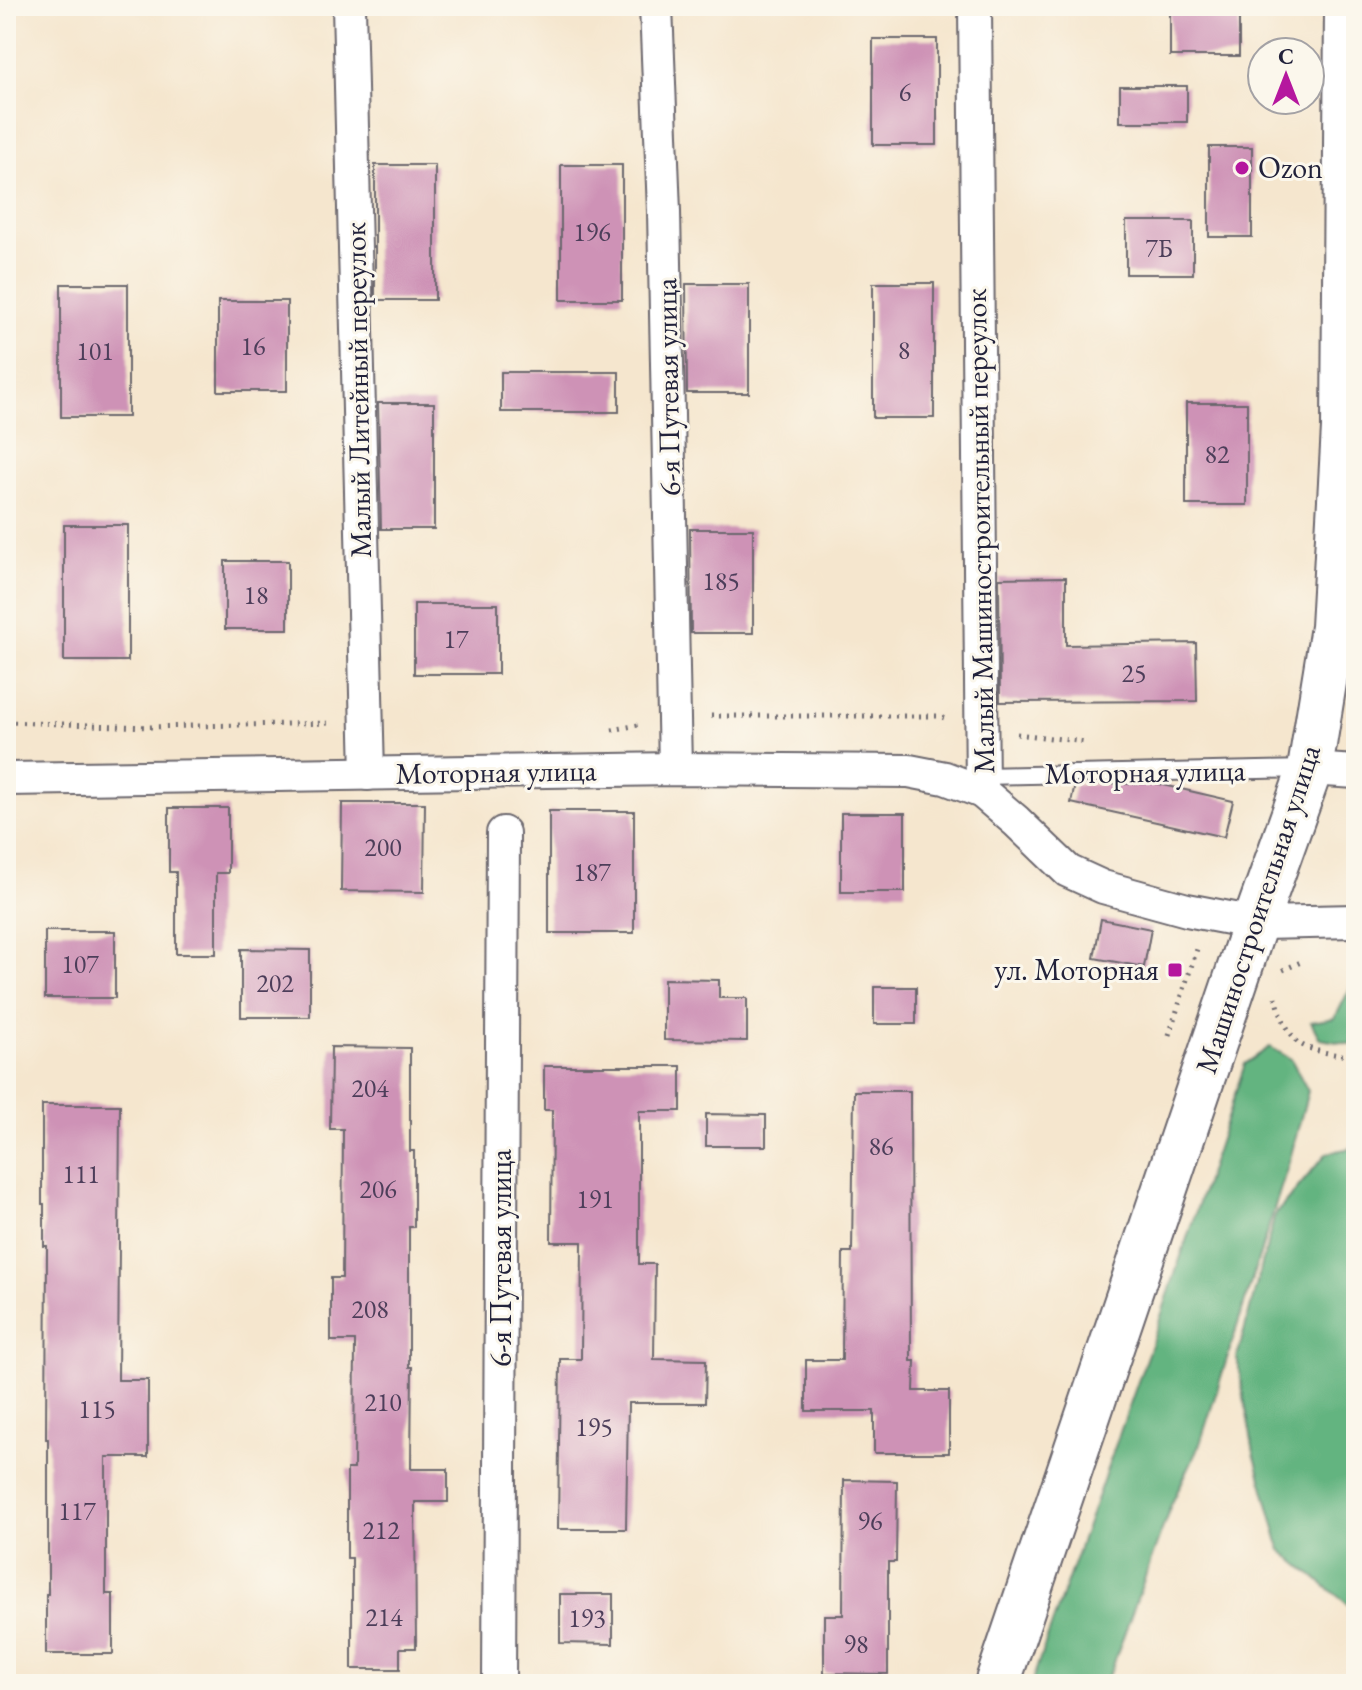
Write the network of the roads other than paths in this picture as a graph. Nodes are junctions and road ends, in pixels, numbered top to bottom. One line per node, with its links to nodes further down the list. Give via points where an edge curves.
1 (349, 6): 8 (street, Малый Литейный переулок)
2 (656, 6): 5 (street, 6-я Путевая улица)
3 (975, 6): 10 (street, Малый Машиностроительный переулок)
4 (1347, 6): 6 (main road, Машиностроительная улица, via 1344,428 1333,627)
5 (675, 769): 8 (street, Моторная улица); 10 (street, Моторная улица, via 909,771)
6 (1310, 769): 7 (street, Моторная улица); 10 (lane, Моторная улица); 13 (main road, Машиностроительная улица)
7 (1356, 772)
8 (368, 774): 9 (street, Моторная улица)
9 (6, 779)
10 (982, 784): 13 (street, Малый Машиностроительный переулок, via 1068,871 1173,907)
11 (503, 833): 14 (street, 6-я Путевая улица)
12 (1356, 921): 13 (street)
13 (1255, 923): 15 (main road, Машиностроительная улица)
14 (499, 1684)
15 (997, 1684)

